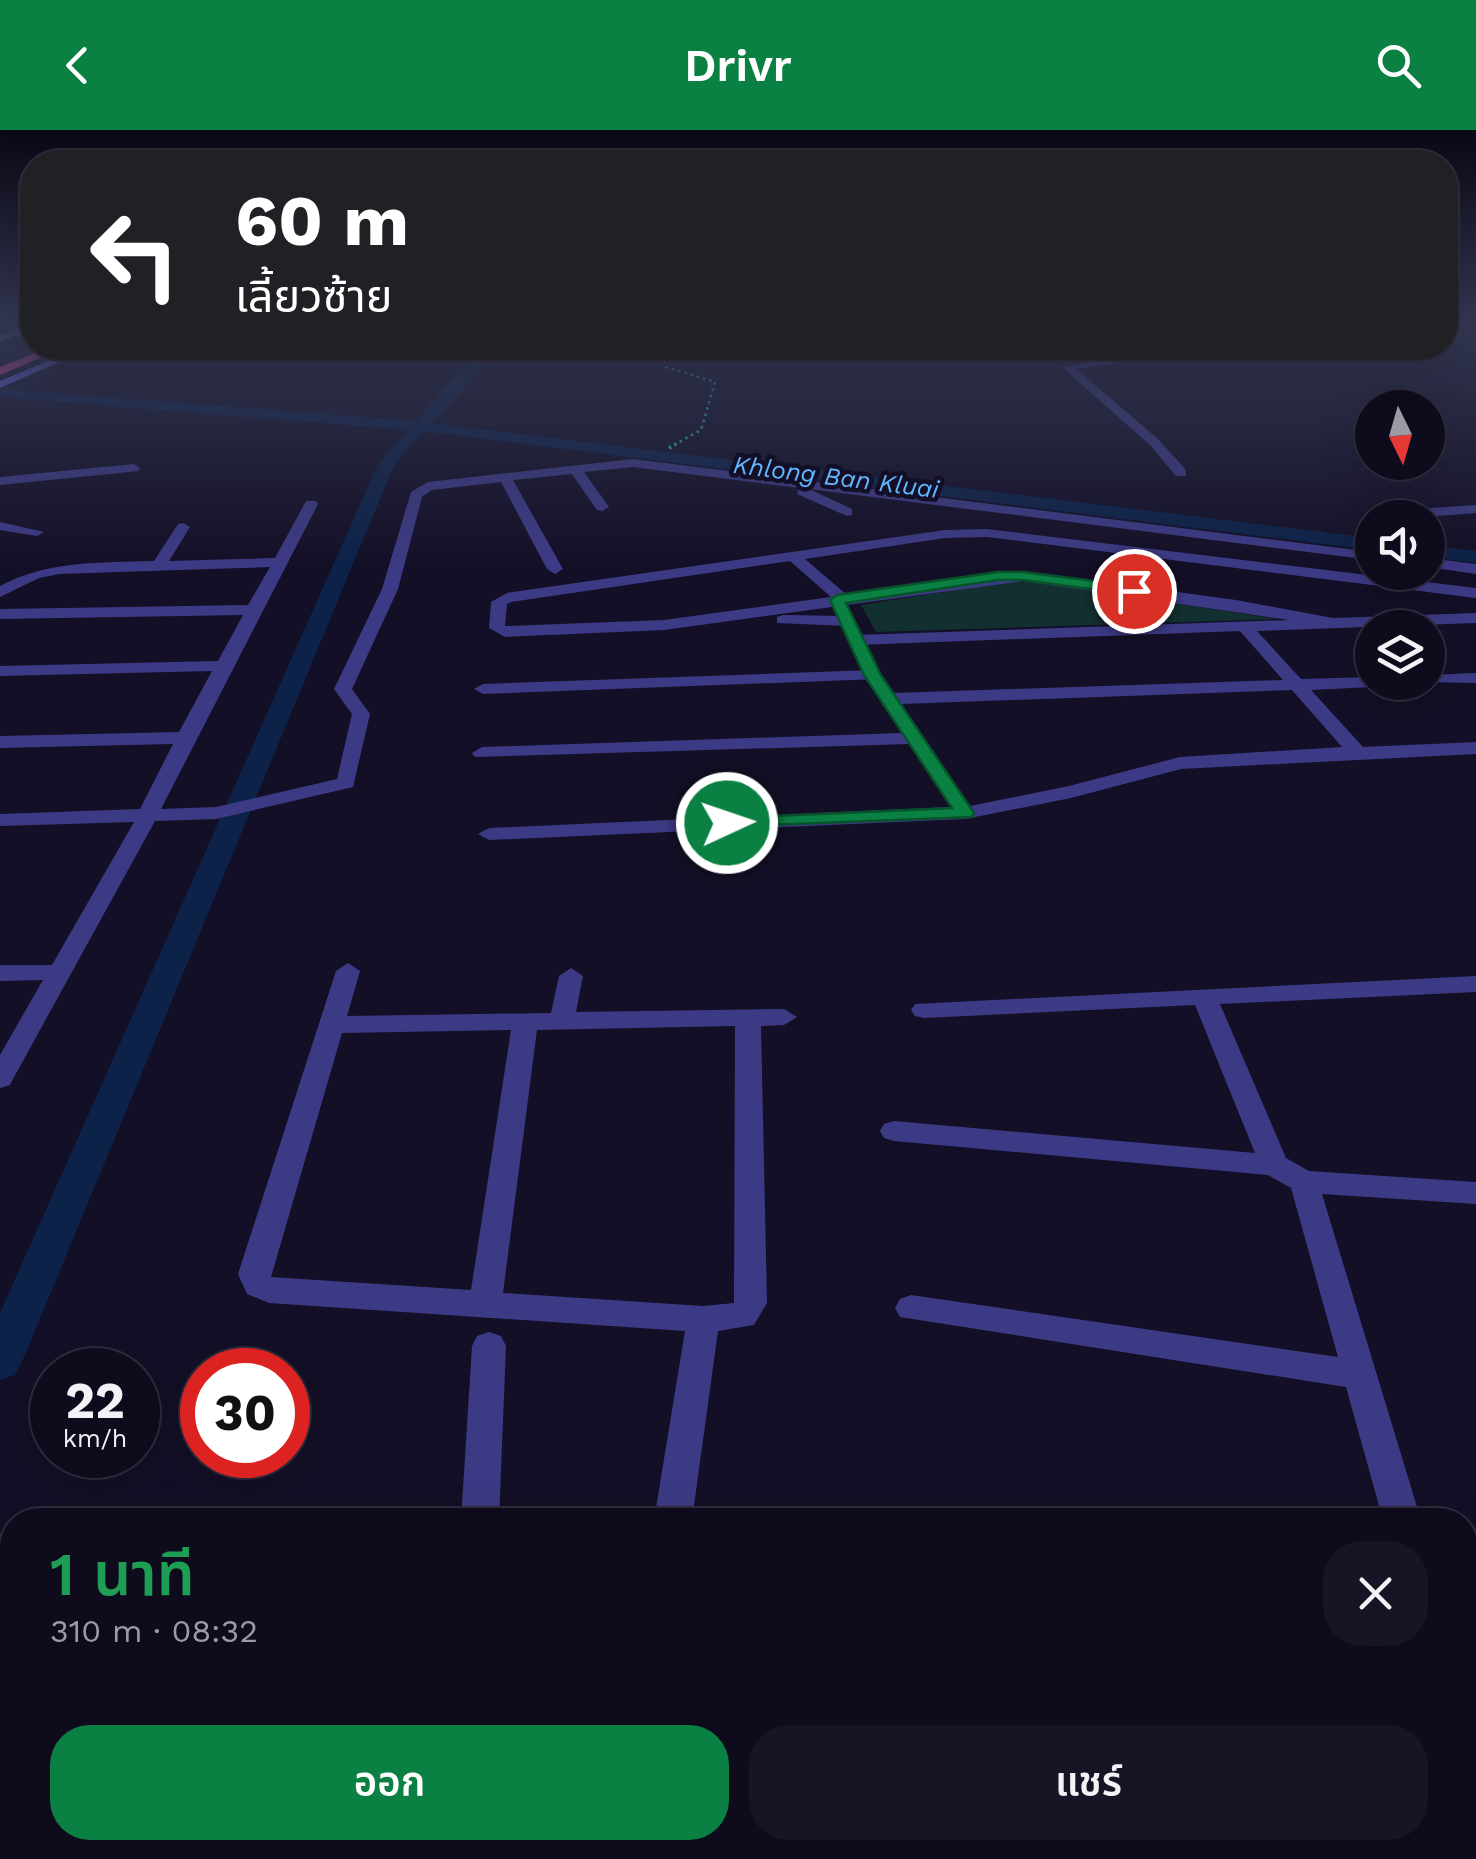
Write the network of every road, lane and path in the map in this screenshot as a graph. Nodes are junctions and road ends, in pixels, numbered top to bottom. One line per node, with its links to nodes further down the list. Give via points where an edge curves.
1 (708, 405): 3 (path, via 701,430)
2 (1111, 405): 6 (street)
3 (666, 450)
4 (134, 468): 8 (street)
5 (575, 468): 7 (street); 9 (street, via 633,462); 13 (street)
6 (1181, 474)
7 (504, 476): 25 (street); 54 (street, via 428,486 416,494 390,589 344,689 361,714 344,793)
8 (52, 478): 10 (street); 11 (street)
9 (786, 482): 15 (street); 20 (street)
10 (2, 485)
11 (76, 492)
12 (311, 504): 22 (street)
13 (602, 506)
14 (1468, 509): 16 (street)
15 (848, 512)
16 (1476, 519)
17 (0, 526): 19 (street)
18 (183, 527): 23 (street)
19 (37, 532)
20 (1355, 554)
21 (794, 558): 28 (street, via 945,534 1025,534); 29 (street); 32 (street, via 507,598 496,612 497,628 505,632)
22 (280, 562): 23 (street); 30 (street)
23 (159, 565): 27 (street, via 46,570)
24 (1445, 565): 26 (street)
25 (554, 569)
26 (1476, 569)
27 (0, 592)
28 (1476, 593)
29 (839, 599): 32 (street); 34 (street); 35 (street, via 1023,576)
30 (254, 610): 31 (street); 38 (street)
31 (0, 614)
32 (746, 614): 34 (street)
33 (1476, 618): 35 (street)
34 (848, 621): 37 (street)
35 (1334, 622): 36 (street)
36 (1244, 626): 37 (street); 44 (street)
37 (856, 640): 40 (street)
38 (224, 666): 39 (street); 47 (street)
39 (0, 671)
40 (872, 675): 45 (street); 46 (street)
41 (1476, 678): 42 (street)
42 (1445, 679)
43 (1355, 683): 44 (street)
44 (1296, 685): 46 (street); 51 (street)
45 (483, 689)
46 (889, 699): 48 (street)
47 (185, 738): 49 (street); 54 (street)
48 (915, 738): 52 (street); 53 (street)
49 (0, 742)
50 (1476, 748): 51 (street)
51 (1357, 752): 53 (street, via 1180,764)
52 (482, 754)
53 (965, 813): 56 (street)
54 (146, 817): 55 (street); 57 (street)
55 (0, 820)
56 (489, 834)
57 (58, 972): 59 (street); 69 (street)
58 (348, 972): 68 (street)
59 (0, 973)
60 (571, 976): 65 (street)
61 (1476, 984): 62 (street)
62 (1204, 997): 63 (street); 71 (street)
63 (924, 1010)
64 (784, 1017): 66 (street)
65 (562, 1019): 66 (street); 67 (street)
66 (748, 1019): 76 (street, via 750,1309 738,1317)
67 (525, 1022): 68 (street); 74 (street)
68 (333, 1025): 74 (street, via 253,1280 269,1290)
69 (0, 1079)
70 (894, 1131): 71 (street)
71 (1274, 1165): 72 (street)
72 (1304, 1182): 73 (street); 78 (street)
73 (1476, 1193)
74 (485, 1304): 76 (street)
75 (911, 1308): 78 (street)
76 (704, 1319): 80 (street)
77 (489, 1346): 79 (street)
78 (1358, 1374): 81 (street)
79 (481, 1508)
80 (675, 1508)
81 (1398, 1508)

